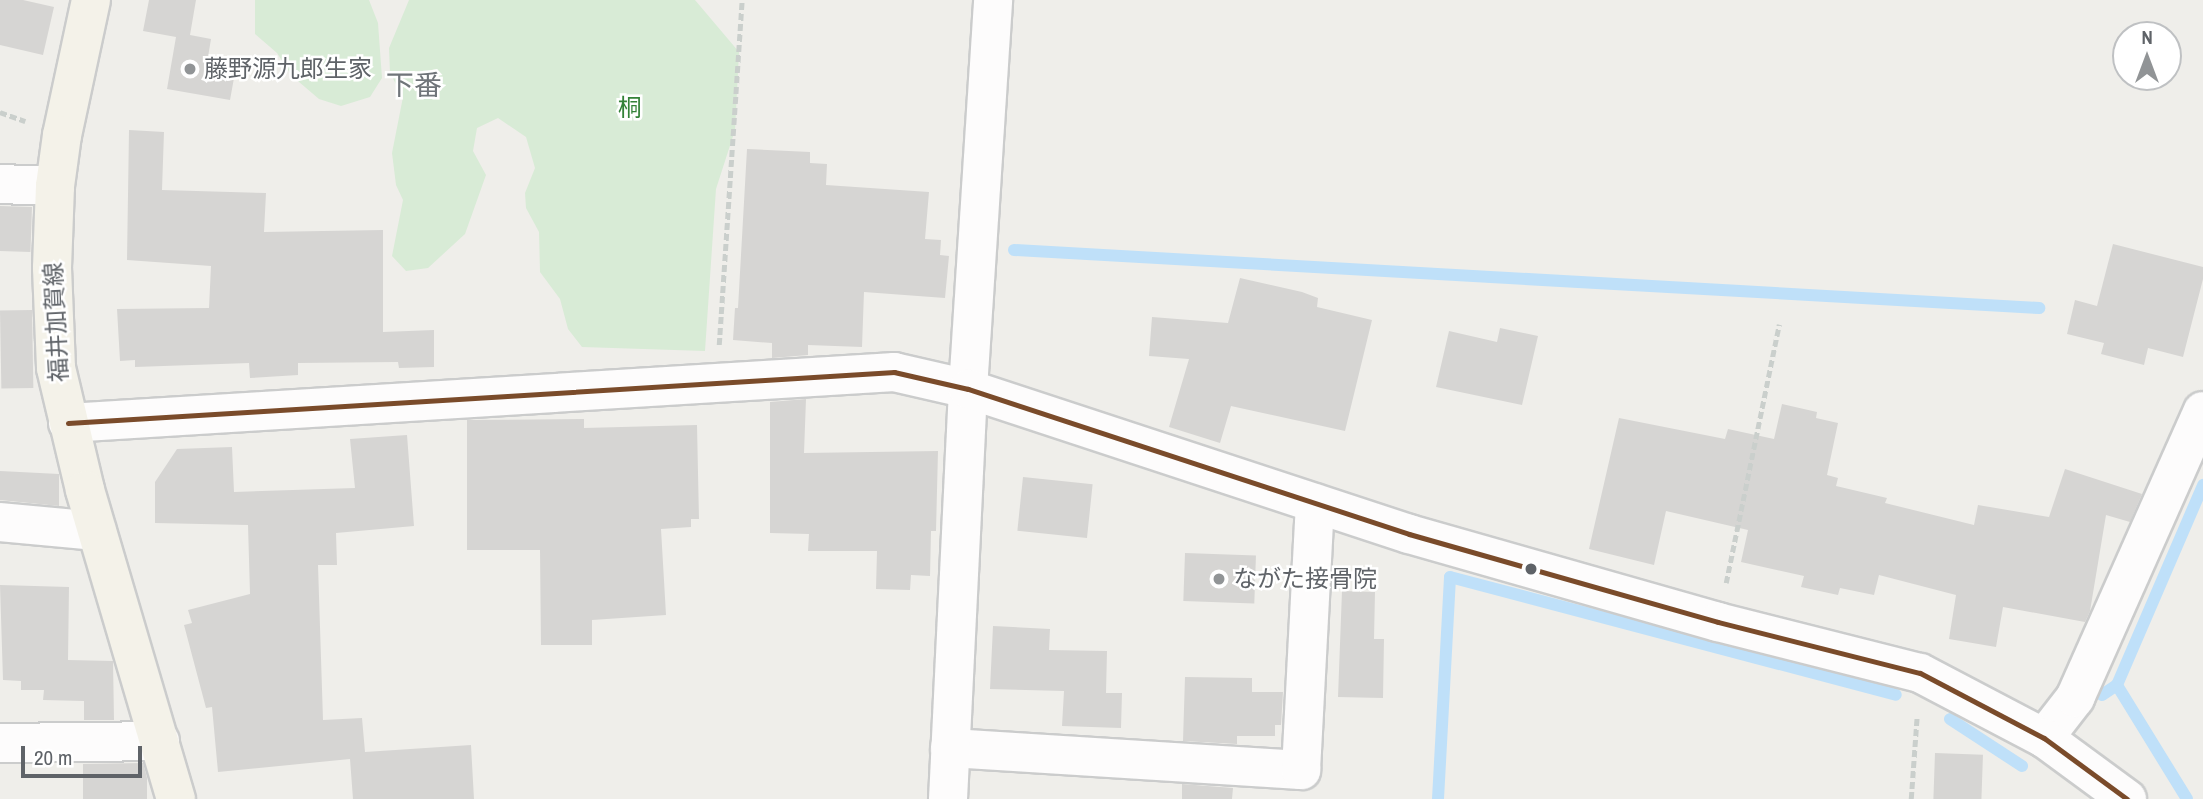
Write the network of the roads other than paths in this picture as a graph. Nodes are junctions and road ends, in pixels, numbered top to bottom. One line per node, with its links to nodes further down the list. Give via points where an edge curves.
1 (91, 0): 4 (main road, 福井加賀線)
2 (993, 0): 5 (main road)
3 (0, 184): 4 (main road)
4 (55, 186): 7 (main road, 福井加賀線, via 54,346)
5 (968, 389): 7 (main road, via 894,372); 8 (main road); 14 (main road)
6 (2203, 411): 11 (main road, via 2075,698)
7 (68, 423): 10 (main road, 福井加賀線)
8 (1315, 503): 11 (main road, via 1718,622 1920,673); 15 (main road)
9 (0, 522): 10 (main road)
10 (97, 531): 12 (main road, 福井加賀線)
11 (2044, 738): 18 (main road)
12 (160, 741): 13 (main road); 16 (main road, 福井加賀線)
13 (0, 743)
14 (950, 748): 15 (main road); 17 (main road)
15 (1301, 785)
16 (176, 799)
17 (948, 799)
18 (2127, 799)

